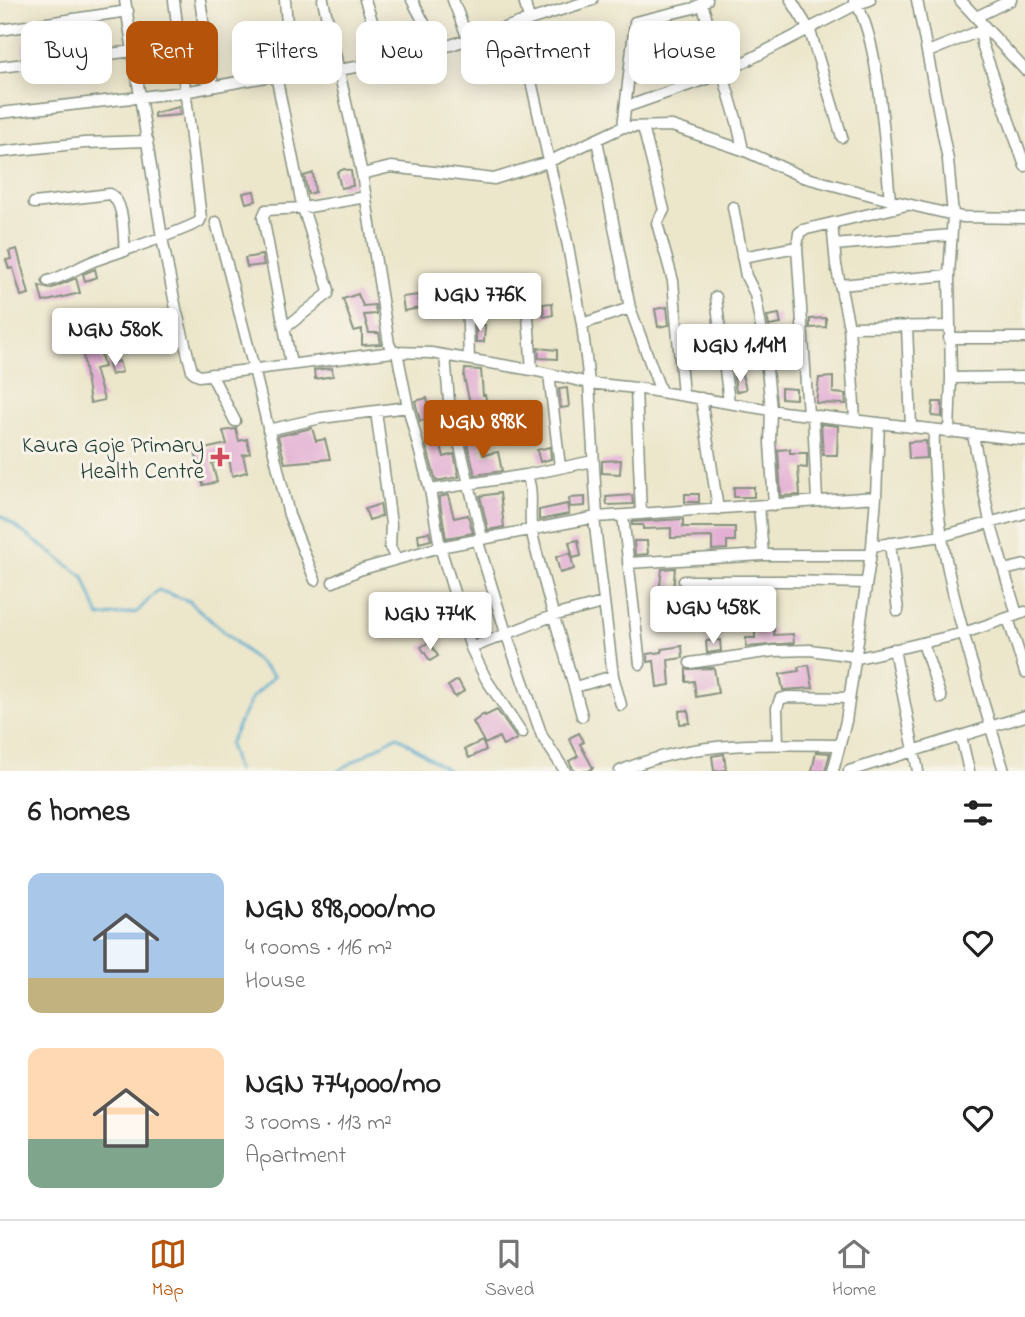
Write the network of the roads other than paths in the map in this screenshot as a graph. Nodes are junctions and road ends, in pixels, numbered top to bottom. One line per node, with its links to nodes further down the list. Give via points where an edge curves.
1 (174, 0): 42 (street)
2 (200, 0): 41 (street)
3 (285, 0): 19 (street)
4 (323, 0): 20 (street)
5 (365, 0): 21 (street)
6 (412, 0): 22 (street)
7 (453, 0): 23 (street)
8 (524, 0): 24 (street)
9 (592, 0): 24 (street)
10 (791, 0): 28 (street)
11 (870, 0): 16 (street)
12 (917, 0): 30 (street)
13 (960, 0): 18 (street)
14 (1011, 0): 18 (street)
15 (705, 1): 25 (street); 44 (street, via 694,8 635,22)
16 (856, 2): 28 (street); 57 (street, via 877,81)
17 (126, 6): 26 (street)
18 (976, 17): 27 (street)
19 (287, 21)
20 (328, 21)
21 (372, 21)
22 (423, 21)
23 (461, 21)
24 (523, 21)
25 (710, 21)
26 (0, 30)
27 (983, 30): 30 (street); 33 (street); 54 (street, via 980,37)
28 (810, 31): 31 (street); 48 (street)
29 (126, 52): 32 (street)
30 (928, 52): 62 (street)
31 (740, 66)
32 (0, 67)
33 (1025, 70)
34 (232, 83): 41 (street)
35 (140, 84): 43 (street)
36 (278, 84): 61 (street)
37 (341, 84): 55 (street)
38 (534, 84): 53 (street)
39 (694, 84): 44 (street)
40 (726, 84): 51 (street)
41 (213, 86): 42 (street)
42 (184, 92): 43 (street); 67 (street, via 201,218)
43 (142, 97): 45 (street); 50 (street)
44 (626, 107): 46 (street)
45 (0, 113)
46 (623, 127): 47 (street); 49 (street)
47 (643, 127): 51 (street, via 672,126); 99 (street, via 664,210 657,223 673,281)
48 (842, 136)
49 (597, 140): 53 (street); 78 (street)
50 (148, 141): 52 (street); 67 (street)
51 (743, 150): 57 (street, via 803,177)
52 (0, 152)
53 (548, 162): 55 (street, via 494,179 391,167); 79 (street)
54 (1025, 166)
55 (362, 174): 56 (street)
56 (366, 197): 61 (street); 86 (street, via 389,344)
57 (890, 200): 59 (street)
58 (34, 203): 70 (street, via 116,197)
59 (910, 205): 62 (street); 65 (street)
60 (733, 207): 71 (street)
61 (303, 208): 83 (street, via 329,290); 83 (street, via 266,210 262,217)
62 (953, 215): 63 (street); 66 (street)
63 (1025, 218)
64 (216, 222): 90 (street)
65 (832, 223): 68 (street); 69 (street, via 803,230)
66 (951, 235): 68 (street); 72 (street)
67 (162, 238): 70 (street); 92 (street, via 192,371 199,376)
68 (834, 245): 75 (street)
69 (797, 247): 71 (street); 105 (street)
70 (125, 251): 74 (street)
71 (742, 257): 103 (street, via 759,314)
72 (949, 275): 75 (street); 81 (street)
73 (525, 277): 91 (street)
74 (48, 281)
75 (840, 285): 82 (street)
76 (467, 295): 88 (street)
77 (716, 297): 101 (street)
78 (630, 308): 79 (street); 98 (street)
79 (582, 324): 96 (street)
80 (907, 326): 81 (street); 82 (street); 109 (street)
81 (948, 326): 84 (street)
82 (849, 327): 106 (street)
83 (285, 328): 89 (street)
84 (949, 338): 85 (street); 95 (street)
85 (1025, 338)
86 (395, 352): 87 (street); 89 (street); 102 (street)
87 (445, 355): 88 (street); 118 (street, via 449,401)
88 (469, 359): 91 (street)
89 (291, 364): 90 (street)
90 (254, 369): 92 (street); 110 (street)
91 (532, 370): 93 (street)
92 (211, 374): 107 (street)
93 (549, 374): 96 (street); 116 (street)
94 (1025, 377): 95 (street)
95 (951, 378): 112 (street)
96 (589, 383): 97 (street); 115 (street)
97 (636, 388): 98 (street); 126 (street)
98 (660, 392): 99 (street)
99 (683, 395): 100 (street)
100 (701, 398): 101 (street); 124 (street)
101 (729, 402): 103 (street)
102 (408, 407): 104 (street); 119 (street)
103 (771, 409): 105 (street); 122 (street)
104 (376, 411): 110 (street); 137 (street, via 390,547)
105 (811, 415): 106 (street); 121 (street)
106 (855, 420): 108 (street)
107 (235, 421)
108 (879, 424): 109 (street); 120 (street)
109 (911, 427): 111 (street)
110 (268, 430): 141 (street, via 289,515)
111 (934, 430): 112 (street); 131 (street)
112 (949, 432): 113 (street)
113 (973, 435): 114 (street); 129 (street)
114 (1025, 440)
115 (593, 461): 116 (street); 128 (street)
116 (560, 467): 117 (street)
117 (526, 475): 118 (street); 130 (street)
118 (469, 484): 119 (street); 132 (street)
119 (430, 490): 134 (street)
120 (876, 497): 121 (street); 135 (street)
121 (817, 502): 122 (street)
122 (774, 505): 123 (street)
123 (759, 506): 124 (street); 136 (street)
124 (718, 509): 126 (street)
125 (1025, 513): 129 (street)
126 (641, 514): 127 (street)
127 (623, 516): 128 (street); 138 (street)
128 (596, 518): 130 (street); 145 (street)
129 (990, 522): 131 (street); 140 (street)
130 (531, 529): 132 (street); 148 (street)
131 (942, 536): 133 (street); 150 (street)
132 (479, 539): 134 (street); 149 (street)
133 (890, 543): 135 (street); 146 (street)
134 (440, 547): 137 (street); 152 (street)
135 (870, 550): 136 (street); 144 (street)
136 (763, 555): 138 (street)
137 (396, 559): 143 (street)
138 (628, 563): 156 (street)
139 (1025, 565): 140 (street)
140 (1004, 570): 147 (street)
141 (315, 580)
142 (684, 581): 144 (street)
143 (333, 582)
144 (865, 583): 154 (street)
145 (603, 603): 148 (street); 158 (street)
146 (898, 611)
147 (1017, 615): 150 (street); 157 (street)
148 (552, 616): 149 (street); 159 (street)
149 (506, 633): 152 (street); 171 (street, via 542,736)
150 (964, 633): 151 (street); 165 (street)
151 (923, 643): 153 (street); 161 (street)
152 (471, 648): 166 (street)
153 (894, 649): 154 (street); 170 (street)
154 (854, 657): 155 (street, via 810,650 774,651); 160 (street)
155 (690, 663)
156 (640, 664)
157 (1025, 672)
158 (613, 676): 159 (street); 162 (street)
159 (575, 687): 163 (street)
160 (849, 698): 168 (street, via 779,699); 169 (street)
161 (941, 698)
162 (621, 705)
163 (582, 716)
164 (1025, 716): 165 (street)
165 (991, 726): 167 (street); 177 (street)
166 (522, 733)
167 (961, 736): 170 (street); 176 (street)
168 (778, 745): 169 (street); 172 (street, via 693,748)
169 (840, 745): 173 (street)
170 (914, 751): 174 (street); 175 (street)
171 (565, 771)
172 (620, 771)
173 (833, 771)
174 (849, 771)
175 (918, 771)
176 (969, 771)
177 (1004, 771)

